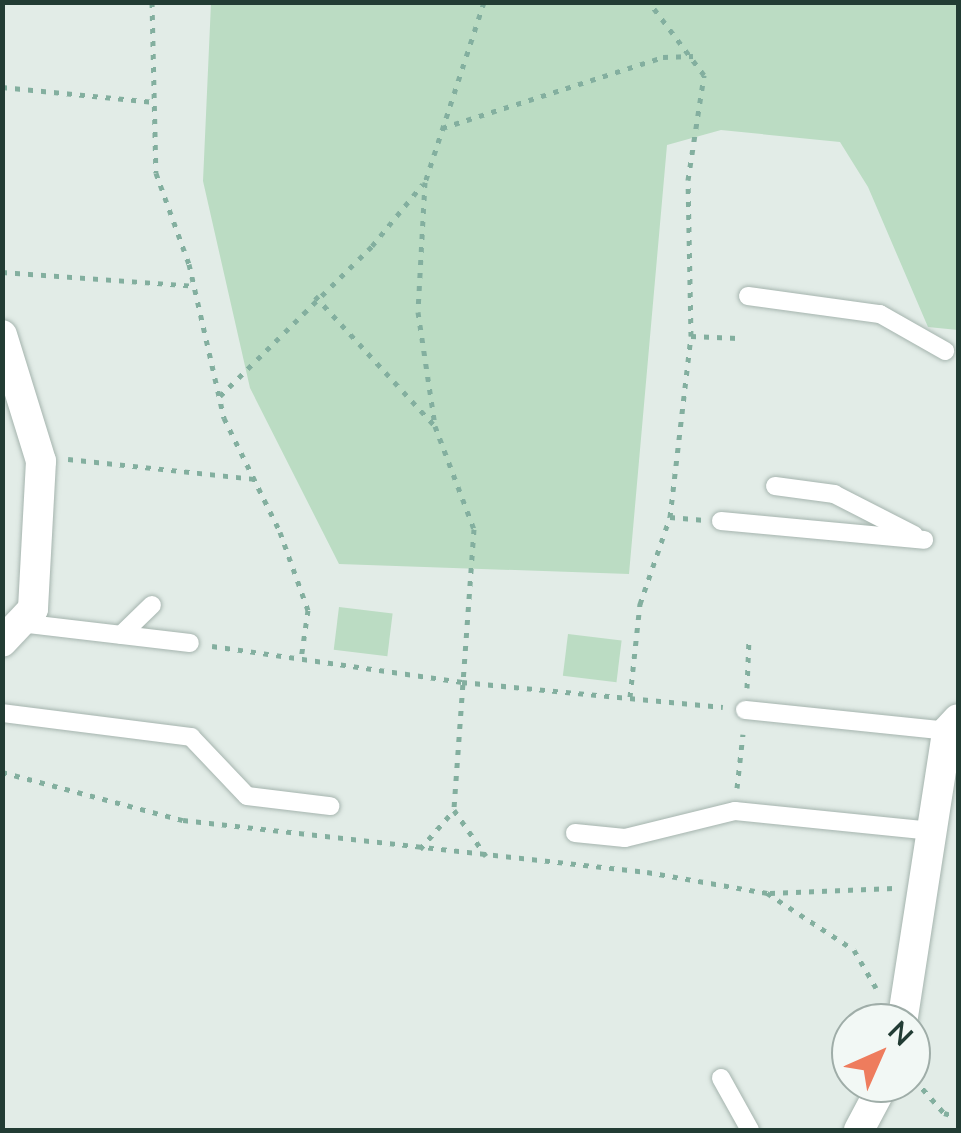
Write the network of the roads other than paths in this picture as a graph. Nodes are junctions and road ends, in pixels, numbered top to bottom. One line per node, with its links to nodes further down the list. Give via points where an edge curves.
1 (748, 296): 3 (lane, via 880,314)
2 (2, 335): 7 (street, via 41,461 33,608)
3 (945, 351)
4 (775, 486): 5 (lane, via 834,494 924,540)
5 (722, 522)
6 (152, 605): 8 (lane)
7 (12, 632): 8 (lane)
8 (121, 635): 9 (lane)
9 (190, 643)
10 (746, 710): 12 (lane)
11 (2, 713): 13 (lane, via 191,737 248,796)
12 (953, 725): 14 (street)
13 (330, 806)
14 (932, 831): 15 (lane, via 735,811 626,838); 16 (street)
15 (576, 833)
16 (905, 1003)
17 (721, 1078): 19 (lane)
18 (874, 1103): 20 (street)
19 (750, 1130)
20 (860, 1130)

